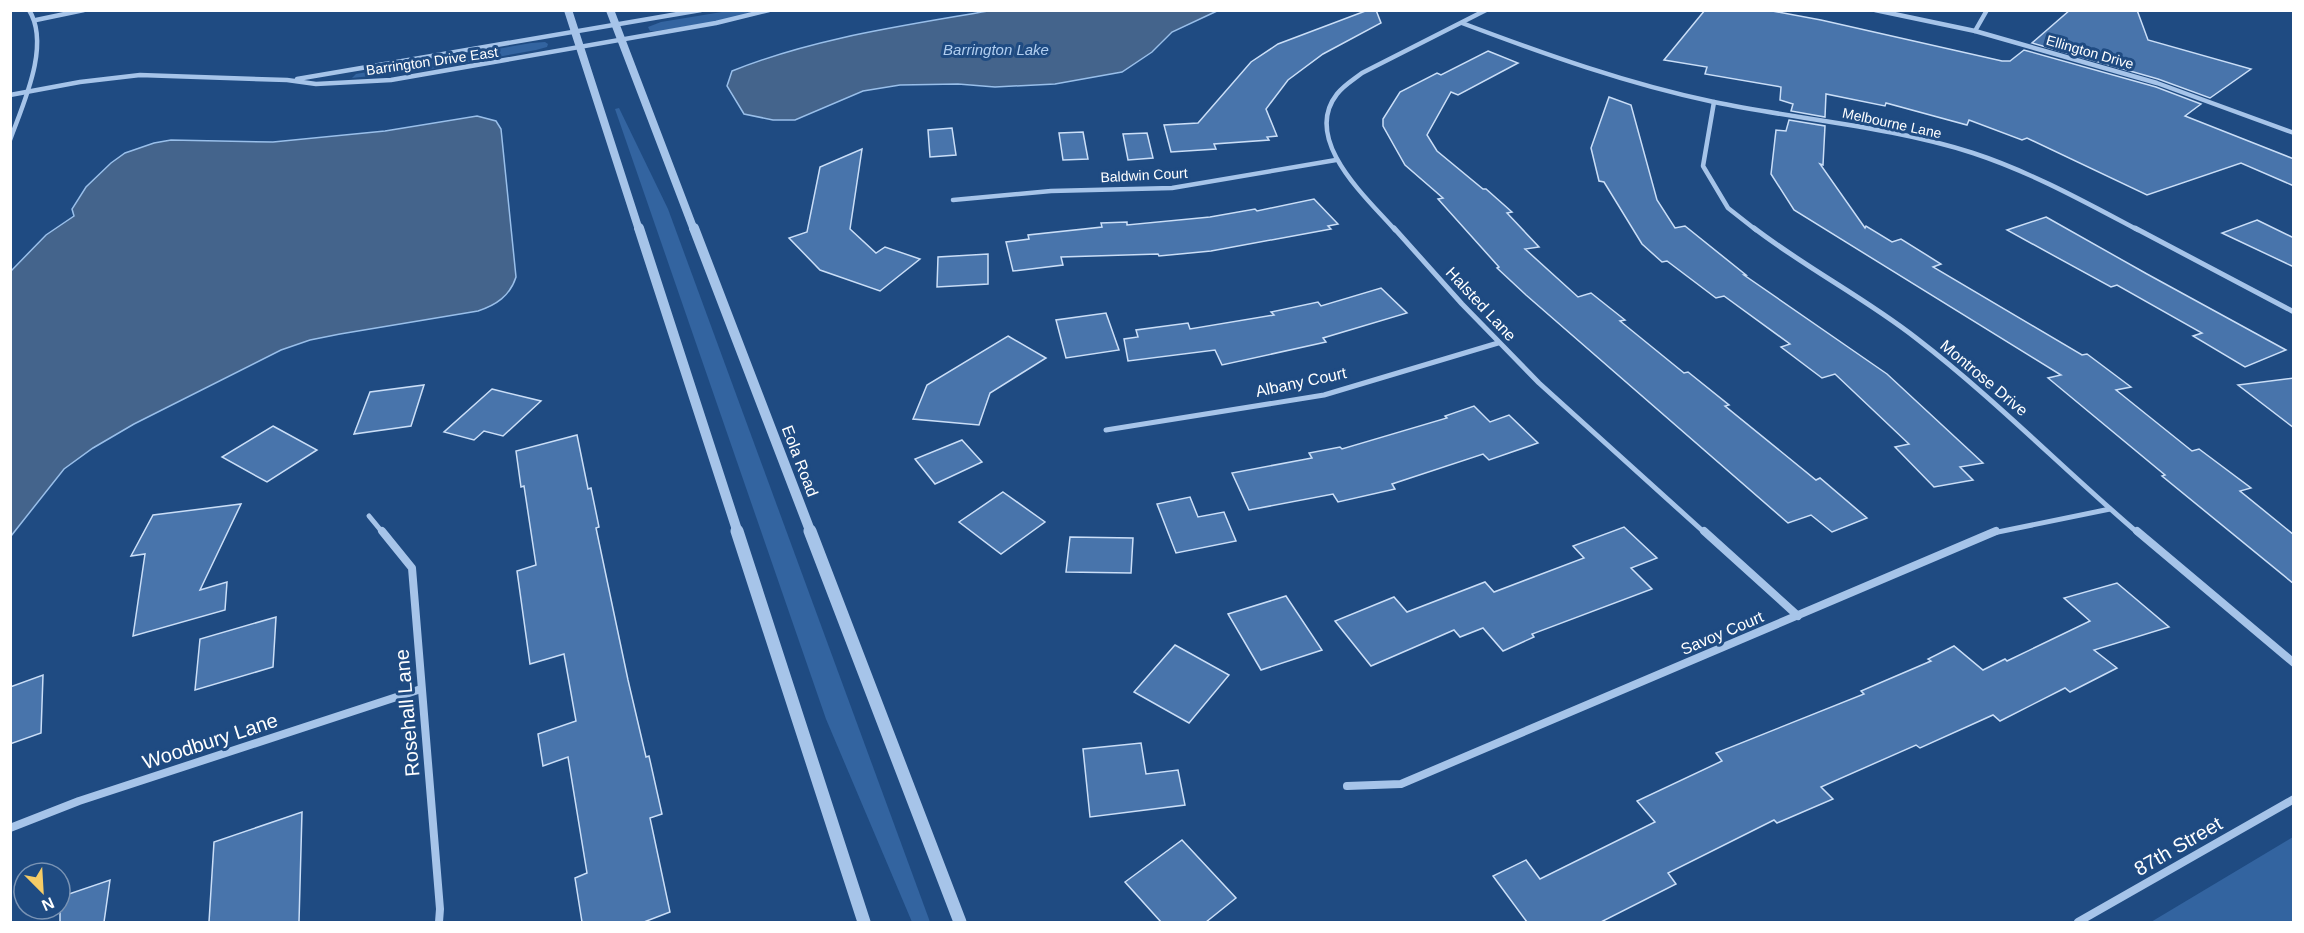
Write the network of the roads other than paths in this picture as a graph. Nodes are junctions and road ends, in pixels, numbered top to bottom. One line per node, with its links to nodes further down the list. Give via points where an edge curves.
1 (29, 10): 10 (street)
2 (84, 10): 10 (street)
3 (568, 10): 14 (street)
4 (610, 10): 12 (street, Eola Road)
5 (700, 10): 12 (street, Barrington Drive East)
6 (769, 10): 15 (street, Barrington Drive East)
7 (1486, 10): 11 (street, Halsted Lane)
8 (1875, 10): 13 (street, Ellington Drive)
9 (1987, 10): 13 (street)
10 (36, 20): 18 (street, via 38,34)
11 (1462, 23): 20 (street, Melbourne Lane, via 1593,69); 23 (street, Halsted Lane, via 1380,64 1337,93 1326,125)
12 (616, 25): 14 (street, Barrington Drive East); 15 (street, Eola Road)
13 (1975, 30): 21 (street, Ellington Drive, via 2157,83)
14 (575, 32): 16 (street); 17 (street, Barrington Drive East)
15 (621, 40): 16 (street, Barrington Drive East); 38 (street, Eola Road)
16 (579, 47): 17 (street, Barrington Drive East, via 391,80 315,84); 37 (street)
17 (287, 80): 18 (street, Barrington Drive East, via 140,75)
18 (26, 92): 19 (street, Barrington Drive East); 22 (street)
19 (10, 95)
20 (1714, 102): 25 (street, Melbourne Lane, via 1906,136 2022,172); 28 (street, Montrose Drive, via 1703,166 1728,208 1777,246 1914,336 1980,389)
21 (2294, 133)
22 (10, 140)
23 (1336, 160): 24 (street, Baldwin Court, via 1172,188 1051,191); 26 (street, Halsted Lane)
24 (953, 200)
25 (2294, 312)
26 (1498, 343): 27 (street, Albany Court, via 1324,394); 30 (street, Halsted Lane)
27 (1106, 430)
28 (2110, 508): 30 (street, Savoy Court, via 1999,530); 31 (street, Montrose Drive)
29 (369, 516): 32 (street, Rosehall Lane, via 412,568)
30 (1797, 616): 33 (street, Savoy Court, via 1401,784)
31 (2294, 663)
32 (421, 689): 35 (street, Woodbury Lane, via 79,801); 36 (street, Rosehall Lane)
33 (1347, 786)
34 (2294, 799): 39 (street, 87th Street)
35 (10, 828)
36 (439, 922)
37 (864, 922)
38 (960, 922)
39 (2078, 922)

